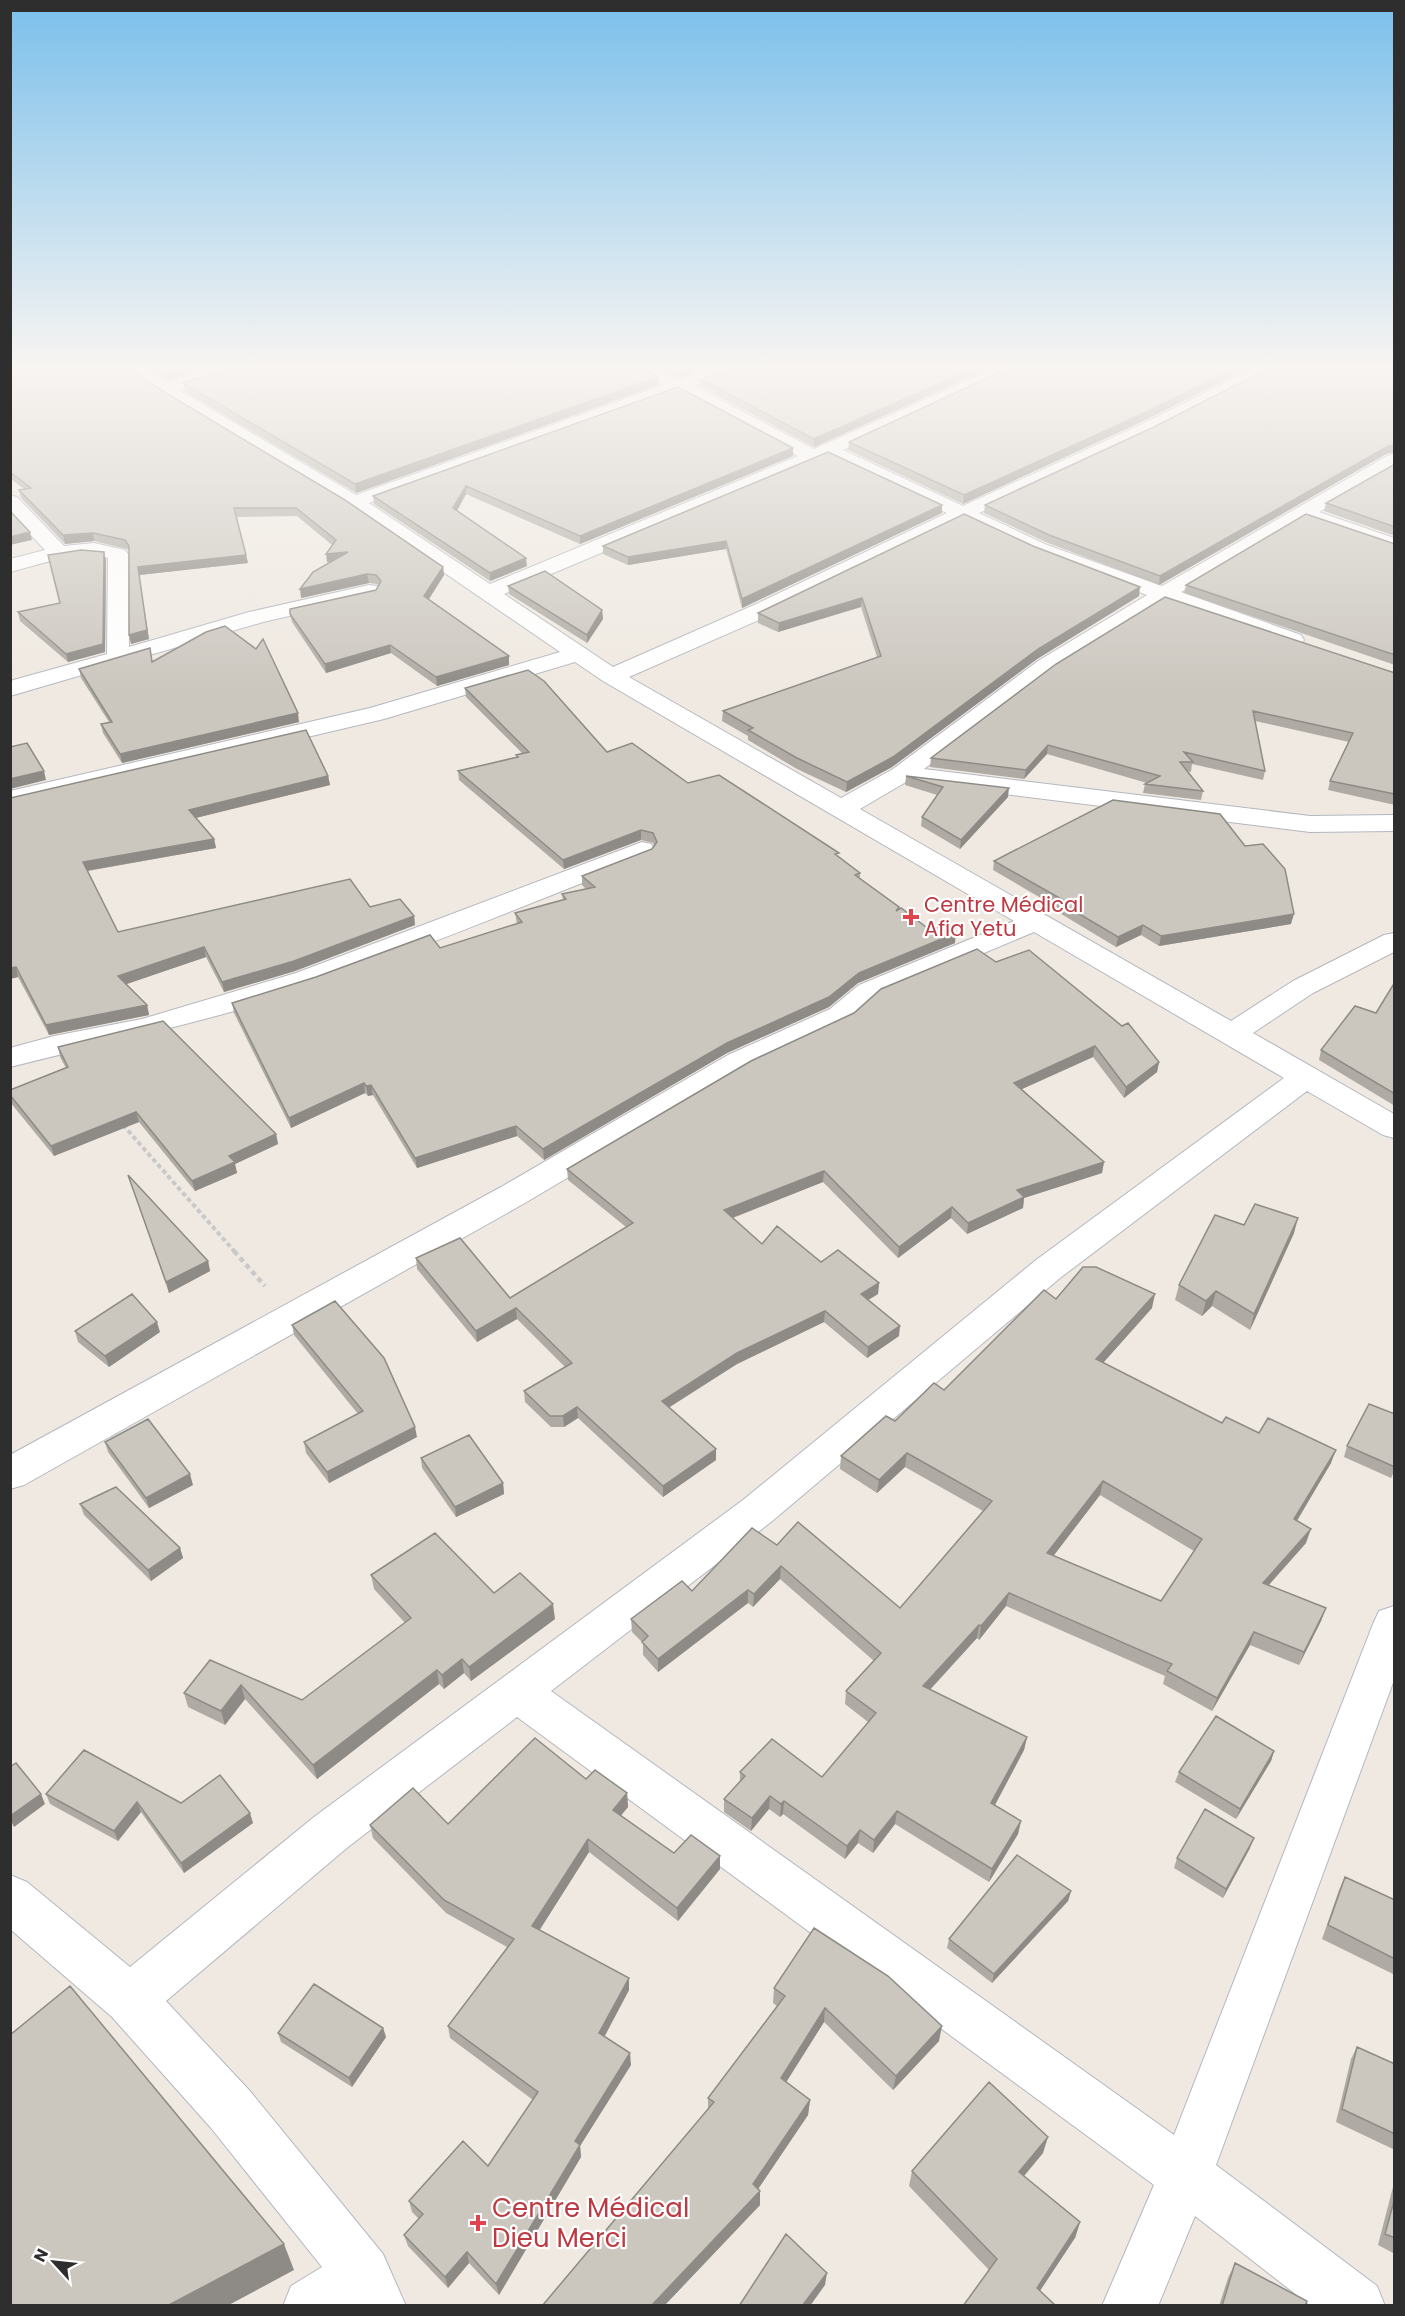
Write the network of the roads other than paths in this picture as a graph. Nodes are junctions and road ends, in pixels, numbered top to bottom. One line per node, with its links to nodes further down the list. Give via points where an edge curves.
1 (311, 476): 8 (street)
2 (426, 476): 8 (street)
3 (768, 476): 15 (street)
4 (876, 476): 9 (street)
5 (1042, 476): 9 (street)
6 (1367, 476): 10 (street)
7 (10, 501): 12 (street)
8 (354, 502): 15 (street)
9 (964, 511): 16 (street, via 1040,549); 20 (street, via 762,610)
10 (1303, 513): 11 (street); 16 (street)
11 (1395, 545)
12 (58, 553): 13 (street); 19 (street, via 94,549 118,554)
13 (10, 566)
14 (369, 591): 19 (street, via 256,617)
15 (487, 593): 18 (street)
16 (1161, 595): 17 (street); 22 (street, via 1046,666)
17 (1317, 648)
18 (578, 654): 20 (street); 23 (street, via 376,714)
19 (117, 659): 21 (street)
20 (611, 676): 24 (street)
21 (10, 689)
22 (902, 774): 24 (street); 25 (street, via 1310,824)
23 (10, 799)
24 (840, 809): 27 (street)
25 (1395, 823)
26 (642, 850): 30 (street, via 306,979 147,1027)
27 (1035, 922): 29 (street); 33 (street, via 869,991 841,1015 739,1062 513,1195)
28 (1395, 941): 29 (street, via 1304,987)
29 (1231, 1034): 31 (street)
30 (10, 1058)
31 (1306, 1077): 32 (street); 35 (street, via 1048,1269 757,1511)
32 (1395, 1128)
33 (10, 1474)
34 (1395, 1624): 38 (street)
35 (517, 1692): 37 (street, via 331,1832); 38 (street)
36 (10, 1898): 37 (street)
37 (130, 1999): 39 (street, via 230,2109)
38 (1185, 2175): 41 (street); 42 (street)
39 (371, 2290): 40 (street)
40 (311, 2306)
41 (1130, 2306)
42 (1357, 2306)

